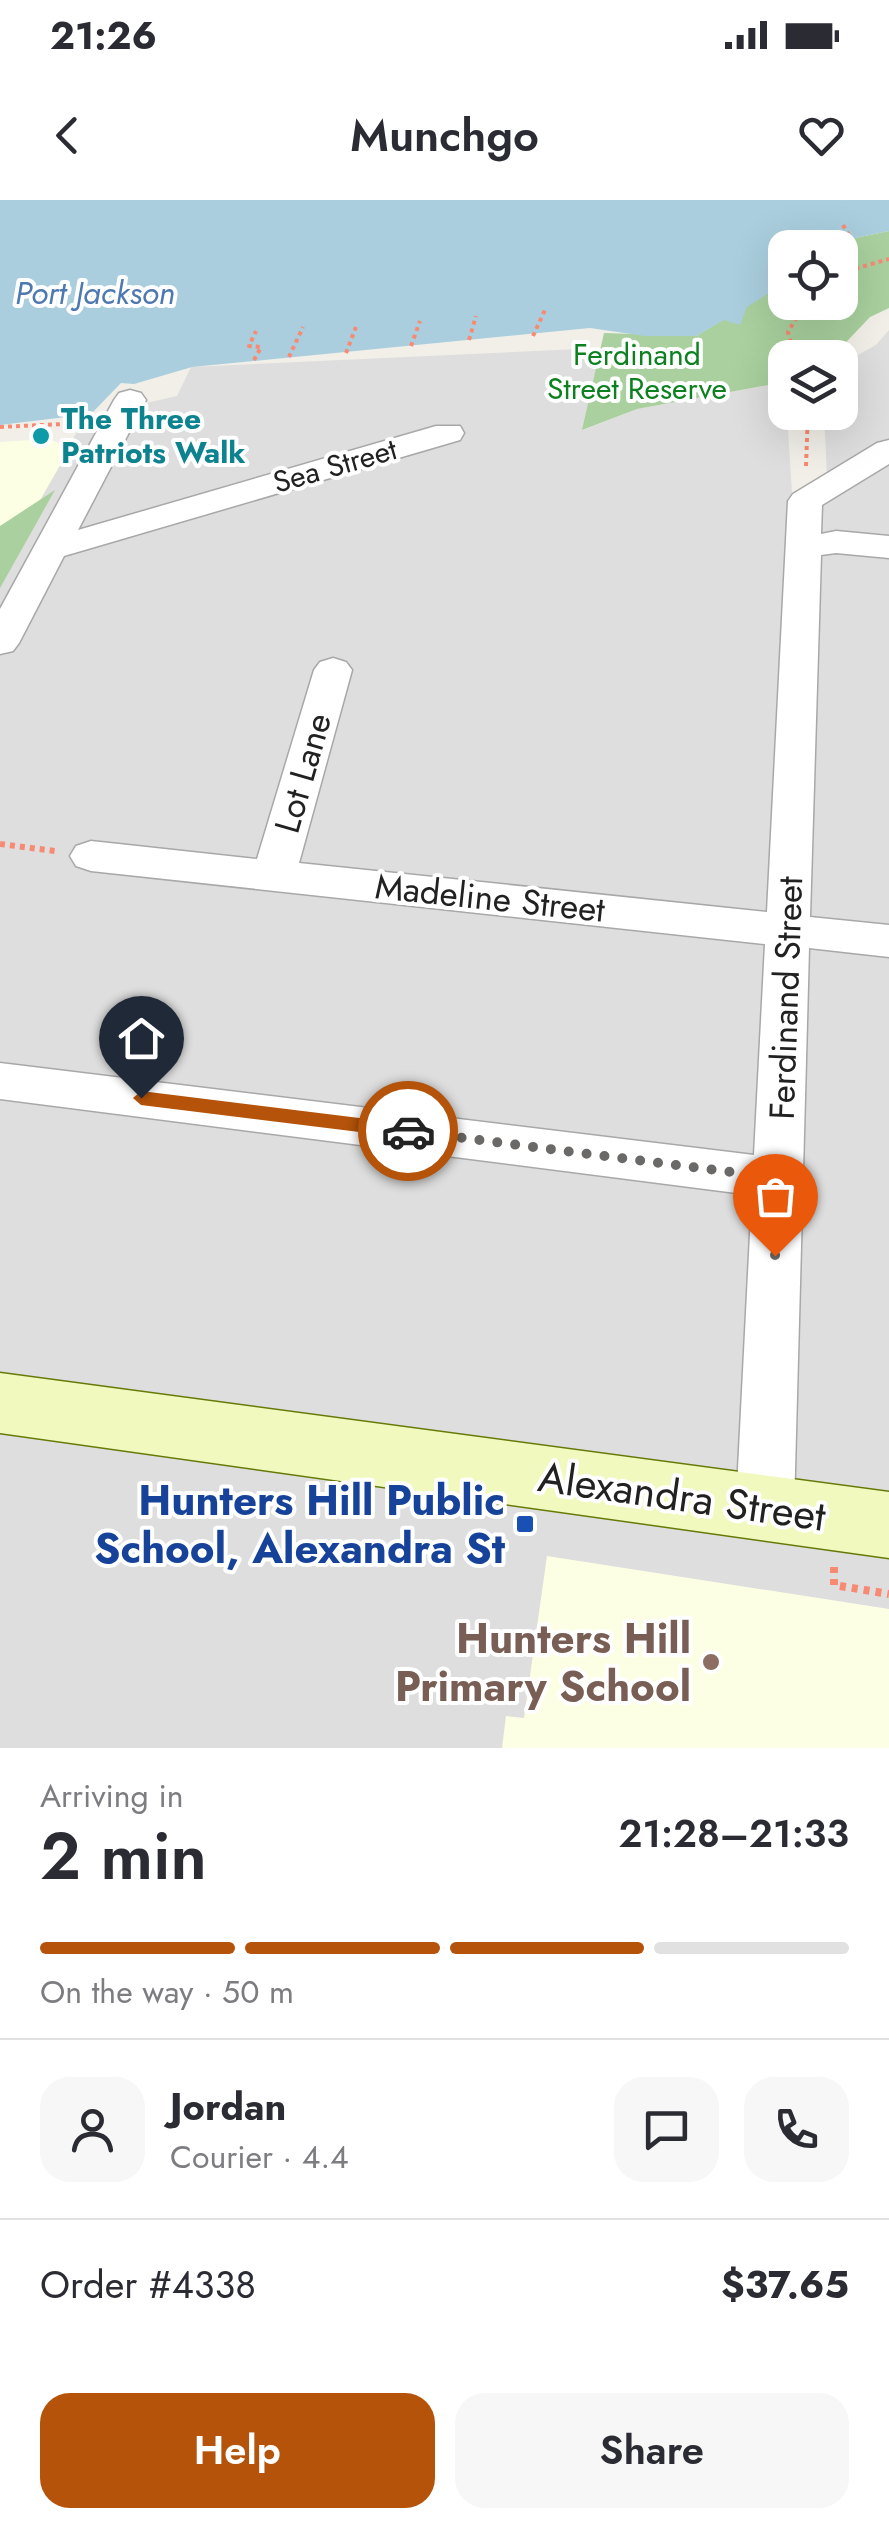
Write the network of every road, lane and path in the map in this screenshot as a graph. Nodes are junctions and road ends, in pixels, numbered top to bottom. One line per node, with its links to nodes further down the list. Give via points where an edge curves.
1 (843, 225): 2 (path)
2 (846, 230)
3 (889, 259): 4 (path)
4 (858, 268)
5 (544, 310): 11 (path)
6 (476, 316): 12 (path)
7 (420, 321): 13 (path)
8 (303, 327): 15 (path)
9 (356, 327): 14 (path)
10 (256, 332): 16 (path, via 249,346 261,346)
11 (533, 336)
12 (468, 340)
13 (411, 346)
14 (346, 352)
15 (289, 357)
16 (254, 360)
17 (122, 415): 18 (path); 25 (street)
18 (0, 427)
19 (807, 430): 22 (path)
20 (448, 433): 25 (street, Sea Street)
21 (889, 450): 24 (street, Ferdinand Street, via 805,500)
22 (806, 455)
23 (889, 547): 24 (street, via 836,542)
24 (804, 548): 31 (street, Ferdinand Street)
25 (50, 550): 26 (street)
26 (0, 643)
27 (332, 670): 30 (street, Lot Lane)
28 (0, 844): 29 (path)
29 (91, 856): 30 (street, Madeline Street)
30 (274, 875): 31 (street, Madeline Street)
31 (788, 930): 32 (street, Madeline Street); 34 (street, Ferdinand Street)
32 (889, 941)
33 (0, 1082): 34 (street)
34 (778, 1178): 36 (street, Ferdinand Street)
35 (0, 1403): 36 (street, Alexandra Street)
36 (765, 1508): 37 (street, Alexandra Street)
37 (862, 1540): 38 (path, via 834,1585)
38 (889, 1594)

